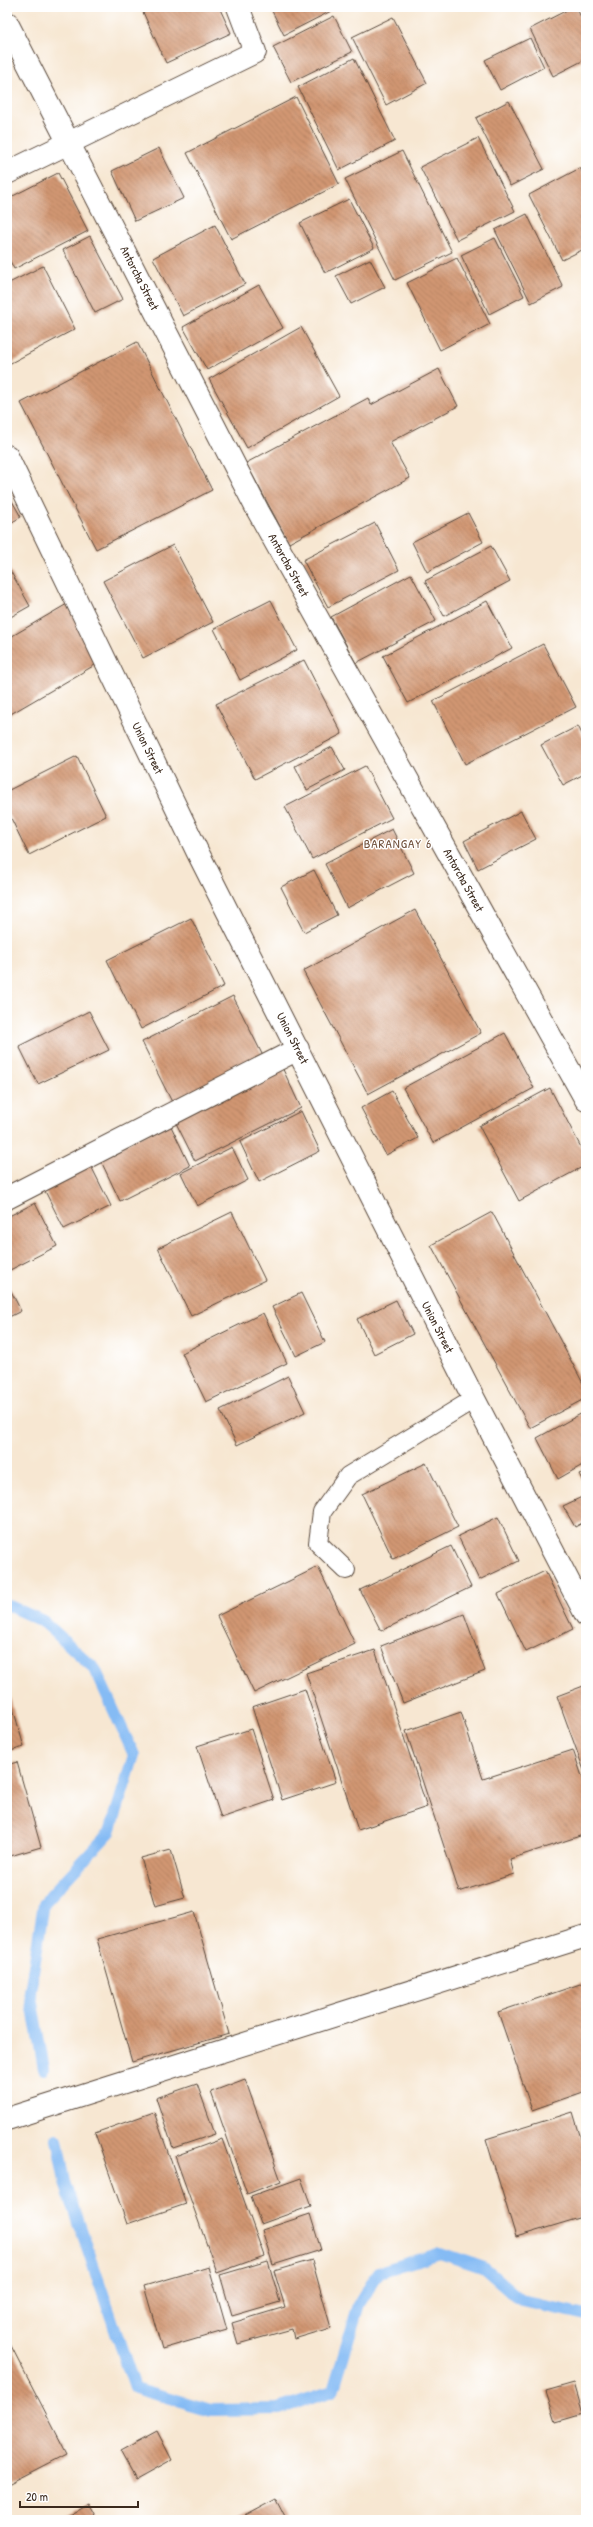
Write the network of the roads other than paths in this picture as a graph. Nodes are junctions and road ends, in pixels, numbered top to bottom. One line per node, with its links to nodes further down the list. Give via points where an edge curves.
1 (238, 7): 3 (street, via 255,52)
2 (7, 23): 3 (street, Antorcha Street)
3 (70, 143): 4 (street); 7 (street, Antorcha Street, via 258,510)
4 (7, 173)
5 (7, 456): 6 (street, Union Street, via 198,853)
6 (298, 1049): 8 (street); 9 (street, Union Street)
7 (586, 1100)
8 (7, 1198)
9 (474, 1399): 10 (lane, via 348,1476 322,1512 318,1543); 11 (street, Union Street)
10 (346, 1570)
11 (586, 1615)
12 (586, 1936): 13 (street)
13 (8, 2114)

